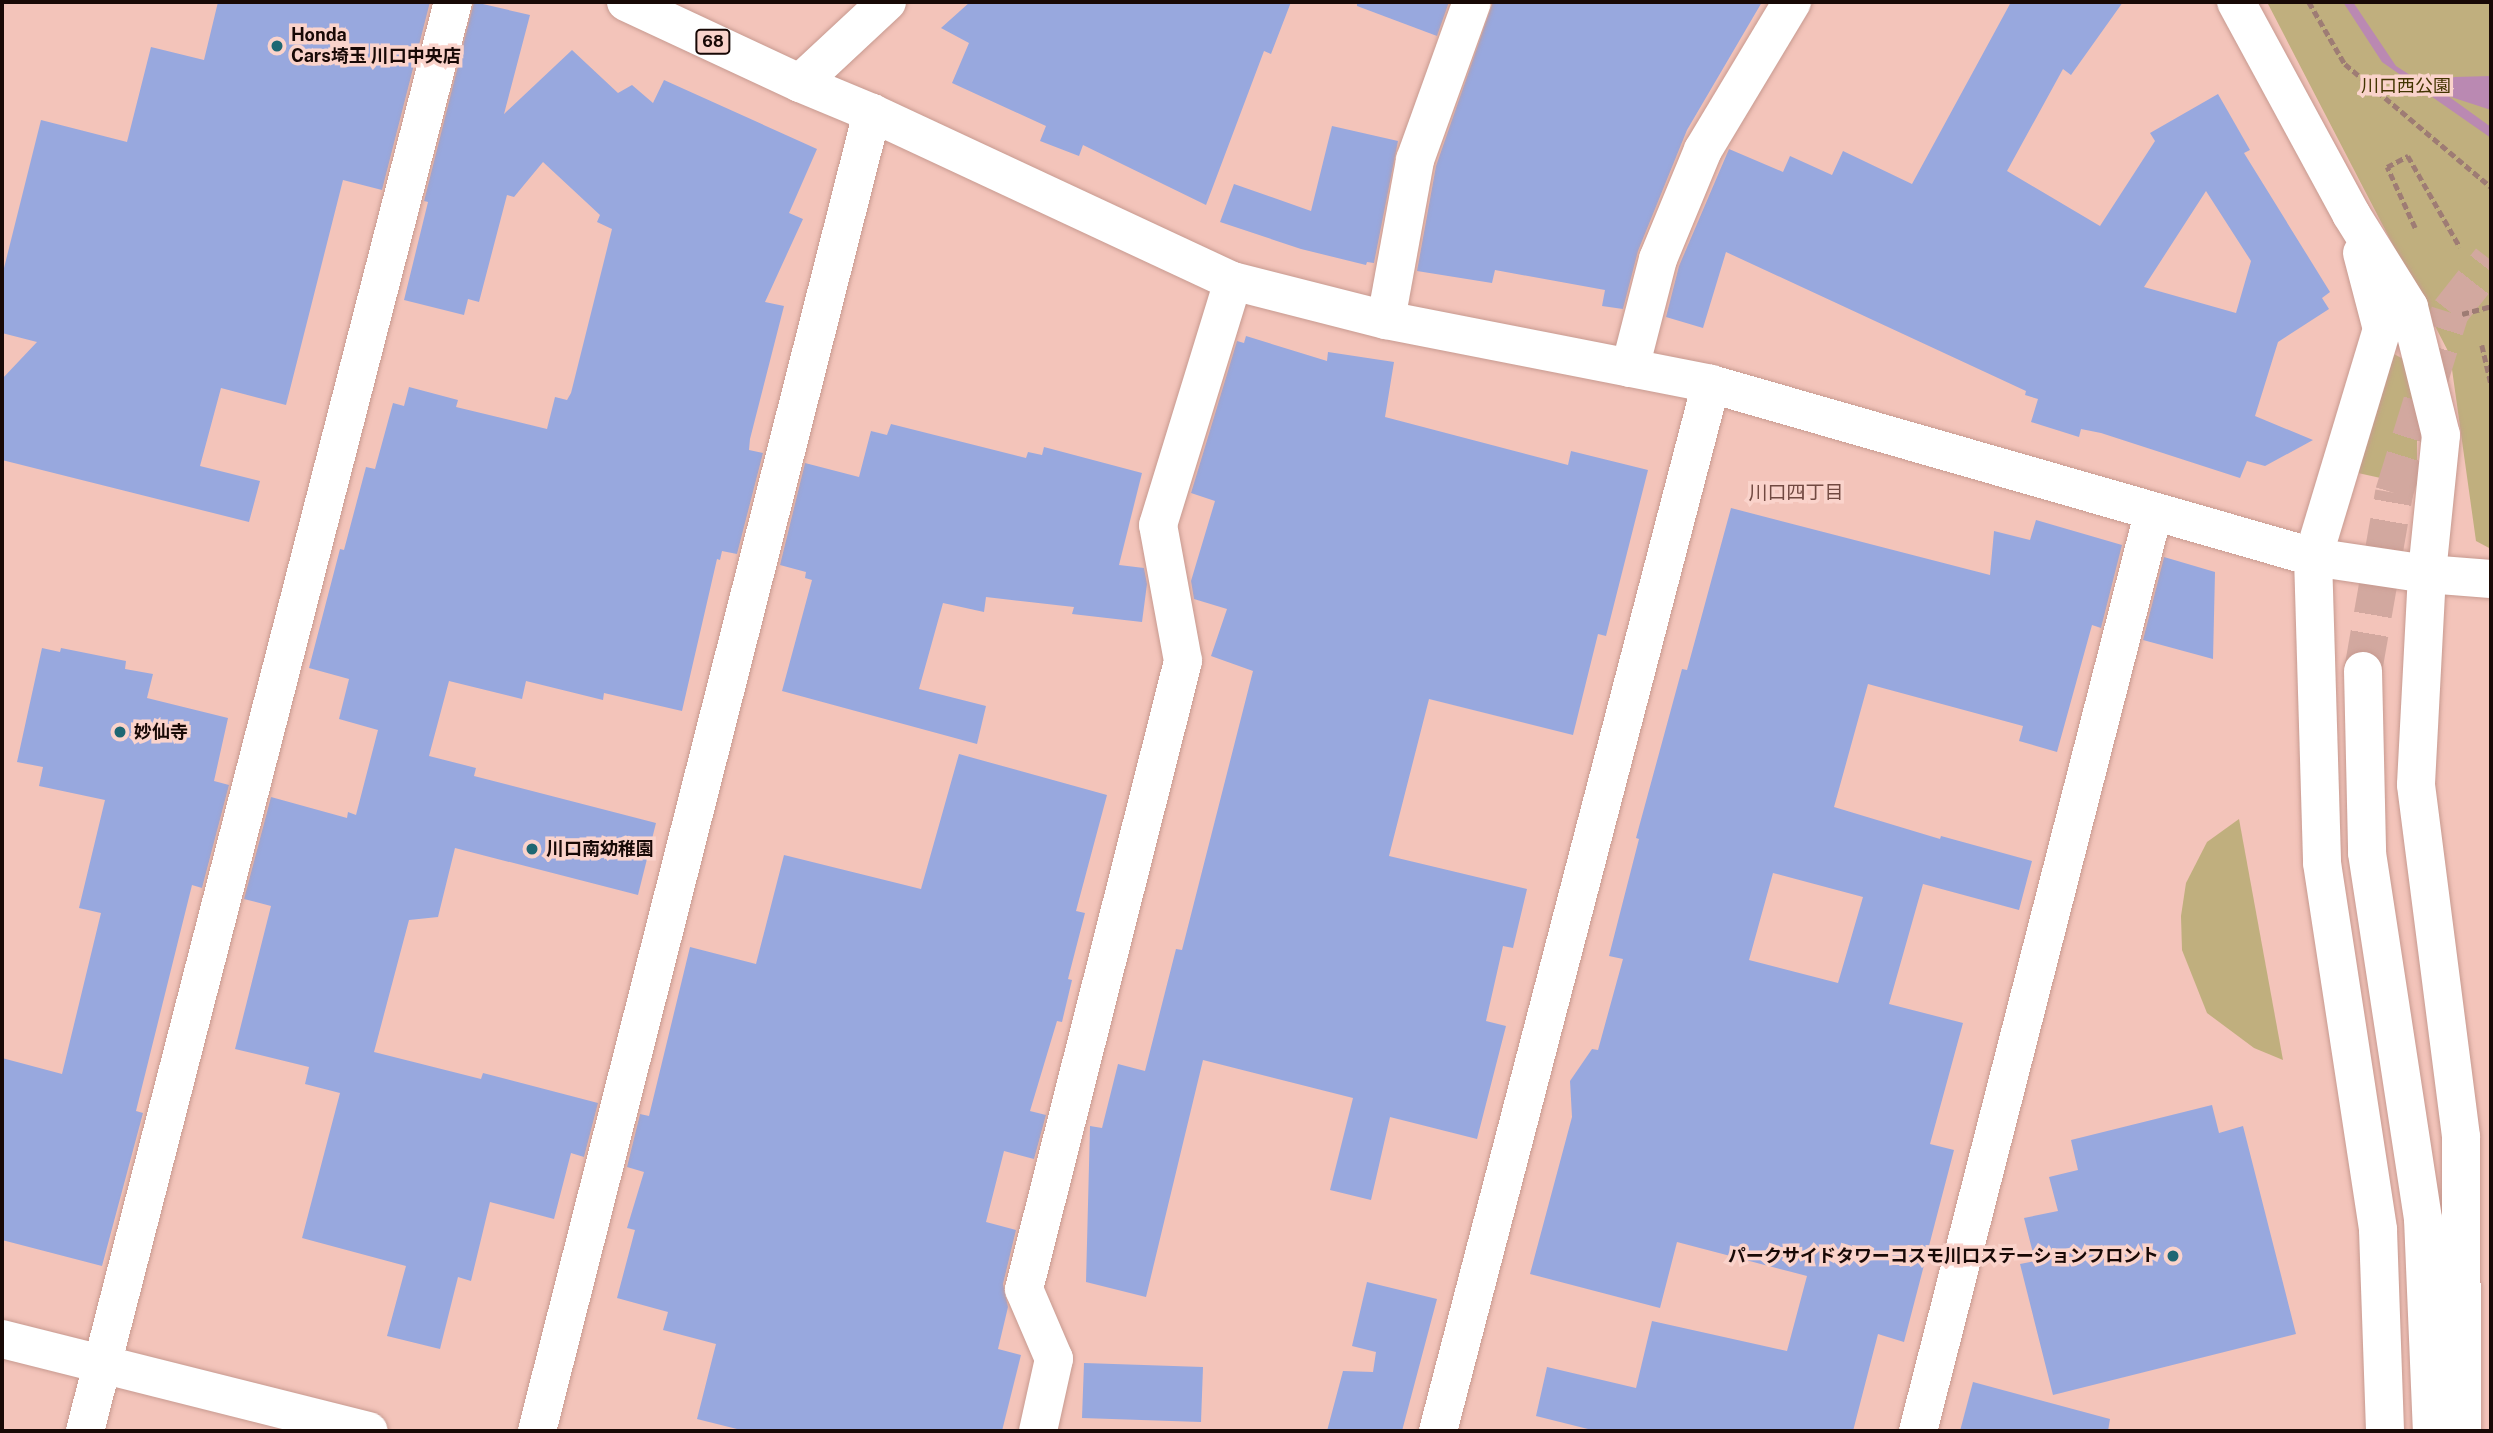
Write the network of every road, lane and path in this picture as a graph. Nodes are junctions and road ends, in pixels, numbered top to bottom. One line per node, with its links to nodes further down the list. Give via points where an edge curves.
1 (453, 2): 28 (street)
2 (626, 2): 8 (street, 68)
3 (887, 2): 8 (street)
4 (1472, 2): 17 (street, via 1415,160)
5 (1792, 2): 19 (street, via 1703,150 1658,259)
6 (2236, 2): 11 (street)
7 (2309, 2): 10 (path, via 2345,64)
8 (800, 83): 9 (street)
9 (872, 113): 14 (street); 31 (street)
10 (2491, 187)
11 (2351, 214): 23 (street, via 2382,329); 24 (street, via 2409,307 2441,435)
12 (2420, 237): 13 (path, via 2387,167 2408,156)
13 (2460, 247)
14 (1233, 281): 17 (street); 32 (street, via 1158,525 1183,661 1024,1289 1054,1359)
15 (2491, 306): 16 (path)
16 (2462, 314)
17 (1386, 320): 19 (street)
18 (2482, 345): 20 (path)
19 (1630, 368): 21 (street)
20 (2491, 383)
21 (1711, 384): 22 (street); 33 (street)
22 (2153, 514): 23 (street); 34 (street)
23 (2313, 557): 24 (street); 35 (street, via 2322,863 2378,1230)
24 (2427, 574): 25 (street); 37 (street, via 2416,785 2461,1137)
25 (2491, 579)
26 (2363, 671): 36 (street, via 2367,853 2423,1219)
27 (2, 1339): 28 (street)
28 (102, 1364): 29 (street); 30 (street)
29 (85, 1431)
30 (369, 1431)
31 (537, 1431)
32 (1038, 1431)
33 (1438, 1431)
34 (1918, 1431)
35 (2385, 1431)
36 (2432, 1431)
37 (2462, 1431)

